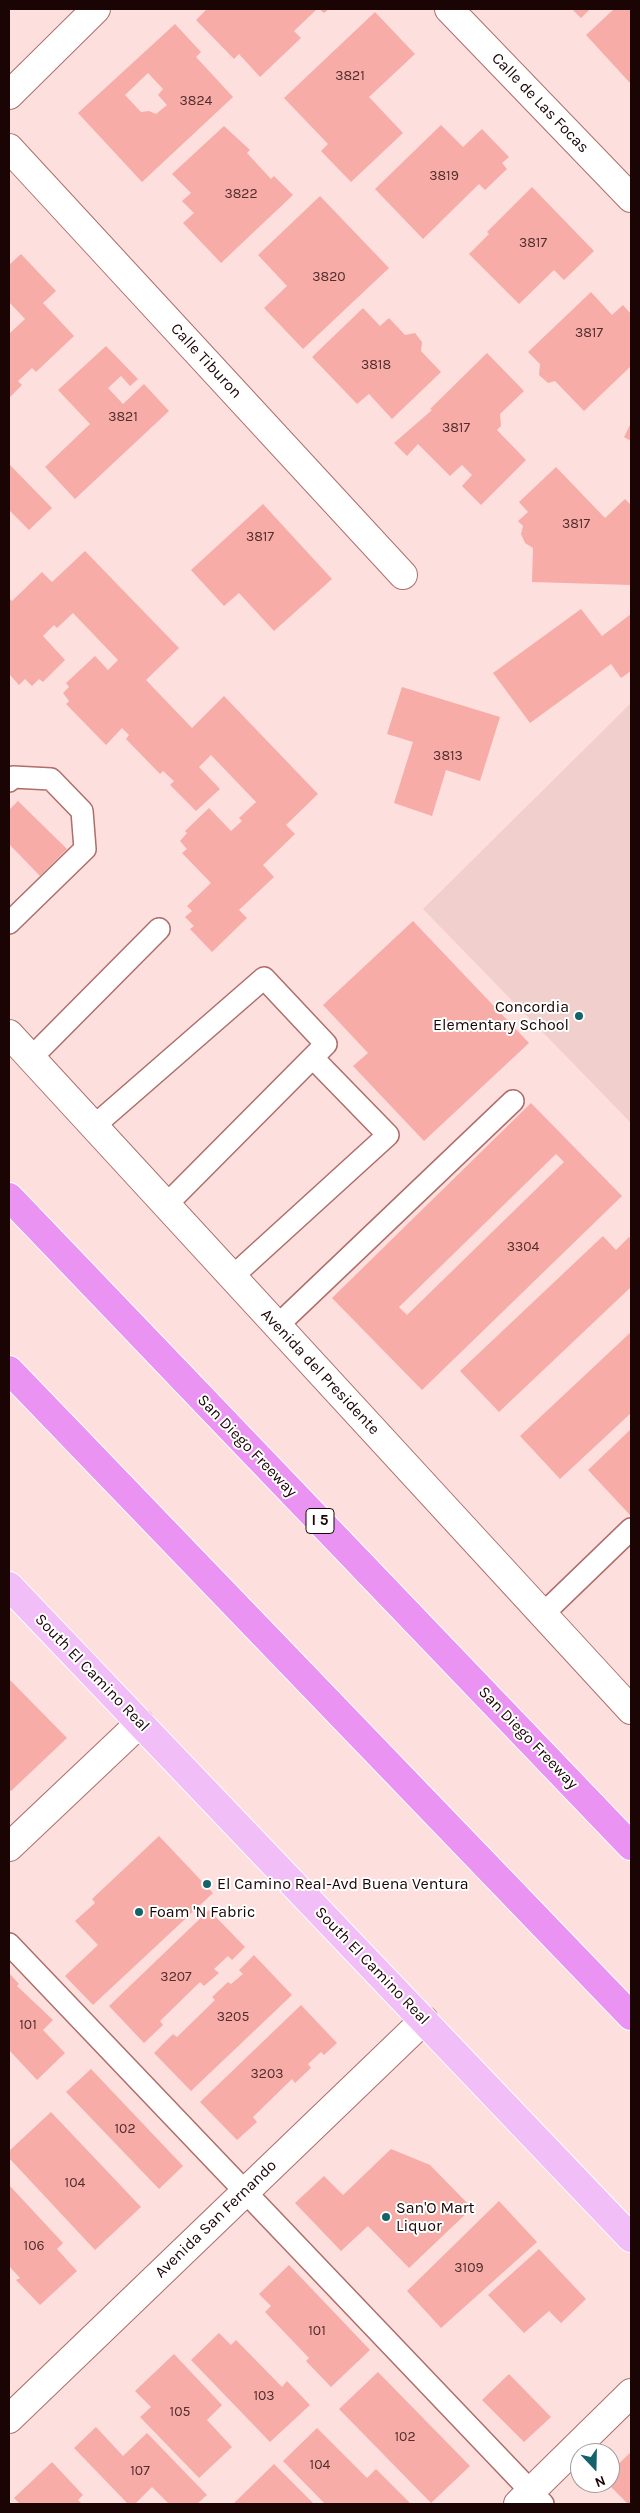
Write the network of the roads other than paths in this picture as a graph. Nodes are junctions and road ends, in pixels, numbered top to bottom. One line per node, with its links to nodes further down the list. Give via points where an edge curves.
1 (96, 9): 3 (street)
2 (449, 9): 5 (street, Calle de Las Focas)
3 (9, 94)
4 (9, 148): 6 (street, Calle Tiburon)
5 (631, 198)
6 (403, 575)
7 (9, 780): 8 (lane, via 13,777 51,779 82,811 85,849)
8 (9, 923)
9 (159, 929): 11 (lane)
10 (9, 1034): 11 (street, Avenida del Presidente)
11 (31, 1058): 14 (street, Avenida del Presidente)
12 (313, 1058): 14 (lane, via 326,1044 264,978); 16 (lane); 17 (lane, via 388,1135)
13 (513, 1101): 18 (lane)
14 (94, 1126): 16 (street, Avenida del Presidente)
15 (9, 1197): 25 (highway, San Diego Freeway / I 5)
16 (166, 1205): 17 (street, Avenida del Presidente)
17 (232, 1277): 18 (street, Avenida del Presidente)
18 (278, 1326): 22 (street, Avenida del Presidente)
19 (9, 1370): 28 (highway)
20 (631, 1528): 22 (lane)
21 (9, 1586): 24 (main road, South El Camino Real)
22 (543, 1614): 23 (street, Avenida del Presidente)
23 (629, 1703)
24 (140, 1723): 26 (street); 29 (main road, South El Camino Real)
25 (631, 1846)
26 (9, 1847)
27 (9, 1944): 30 (lane)
28 (631, 2016)
29 (424, 2020): 30 (street, Avenida San Fernando); 31 (main road, South El Camino Real)
30 (245, 2192): 33 (street, Avenida San Fernando); 34 (lane)
31 (631, 2238)
32 (631, 2394): 34 (street)
33 (9, 2419)
34 (531, 2500)

